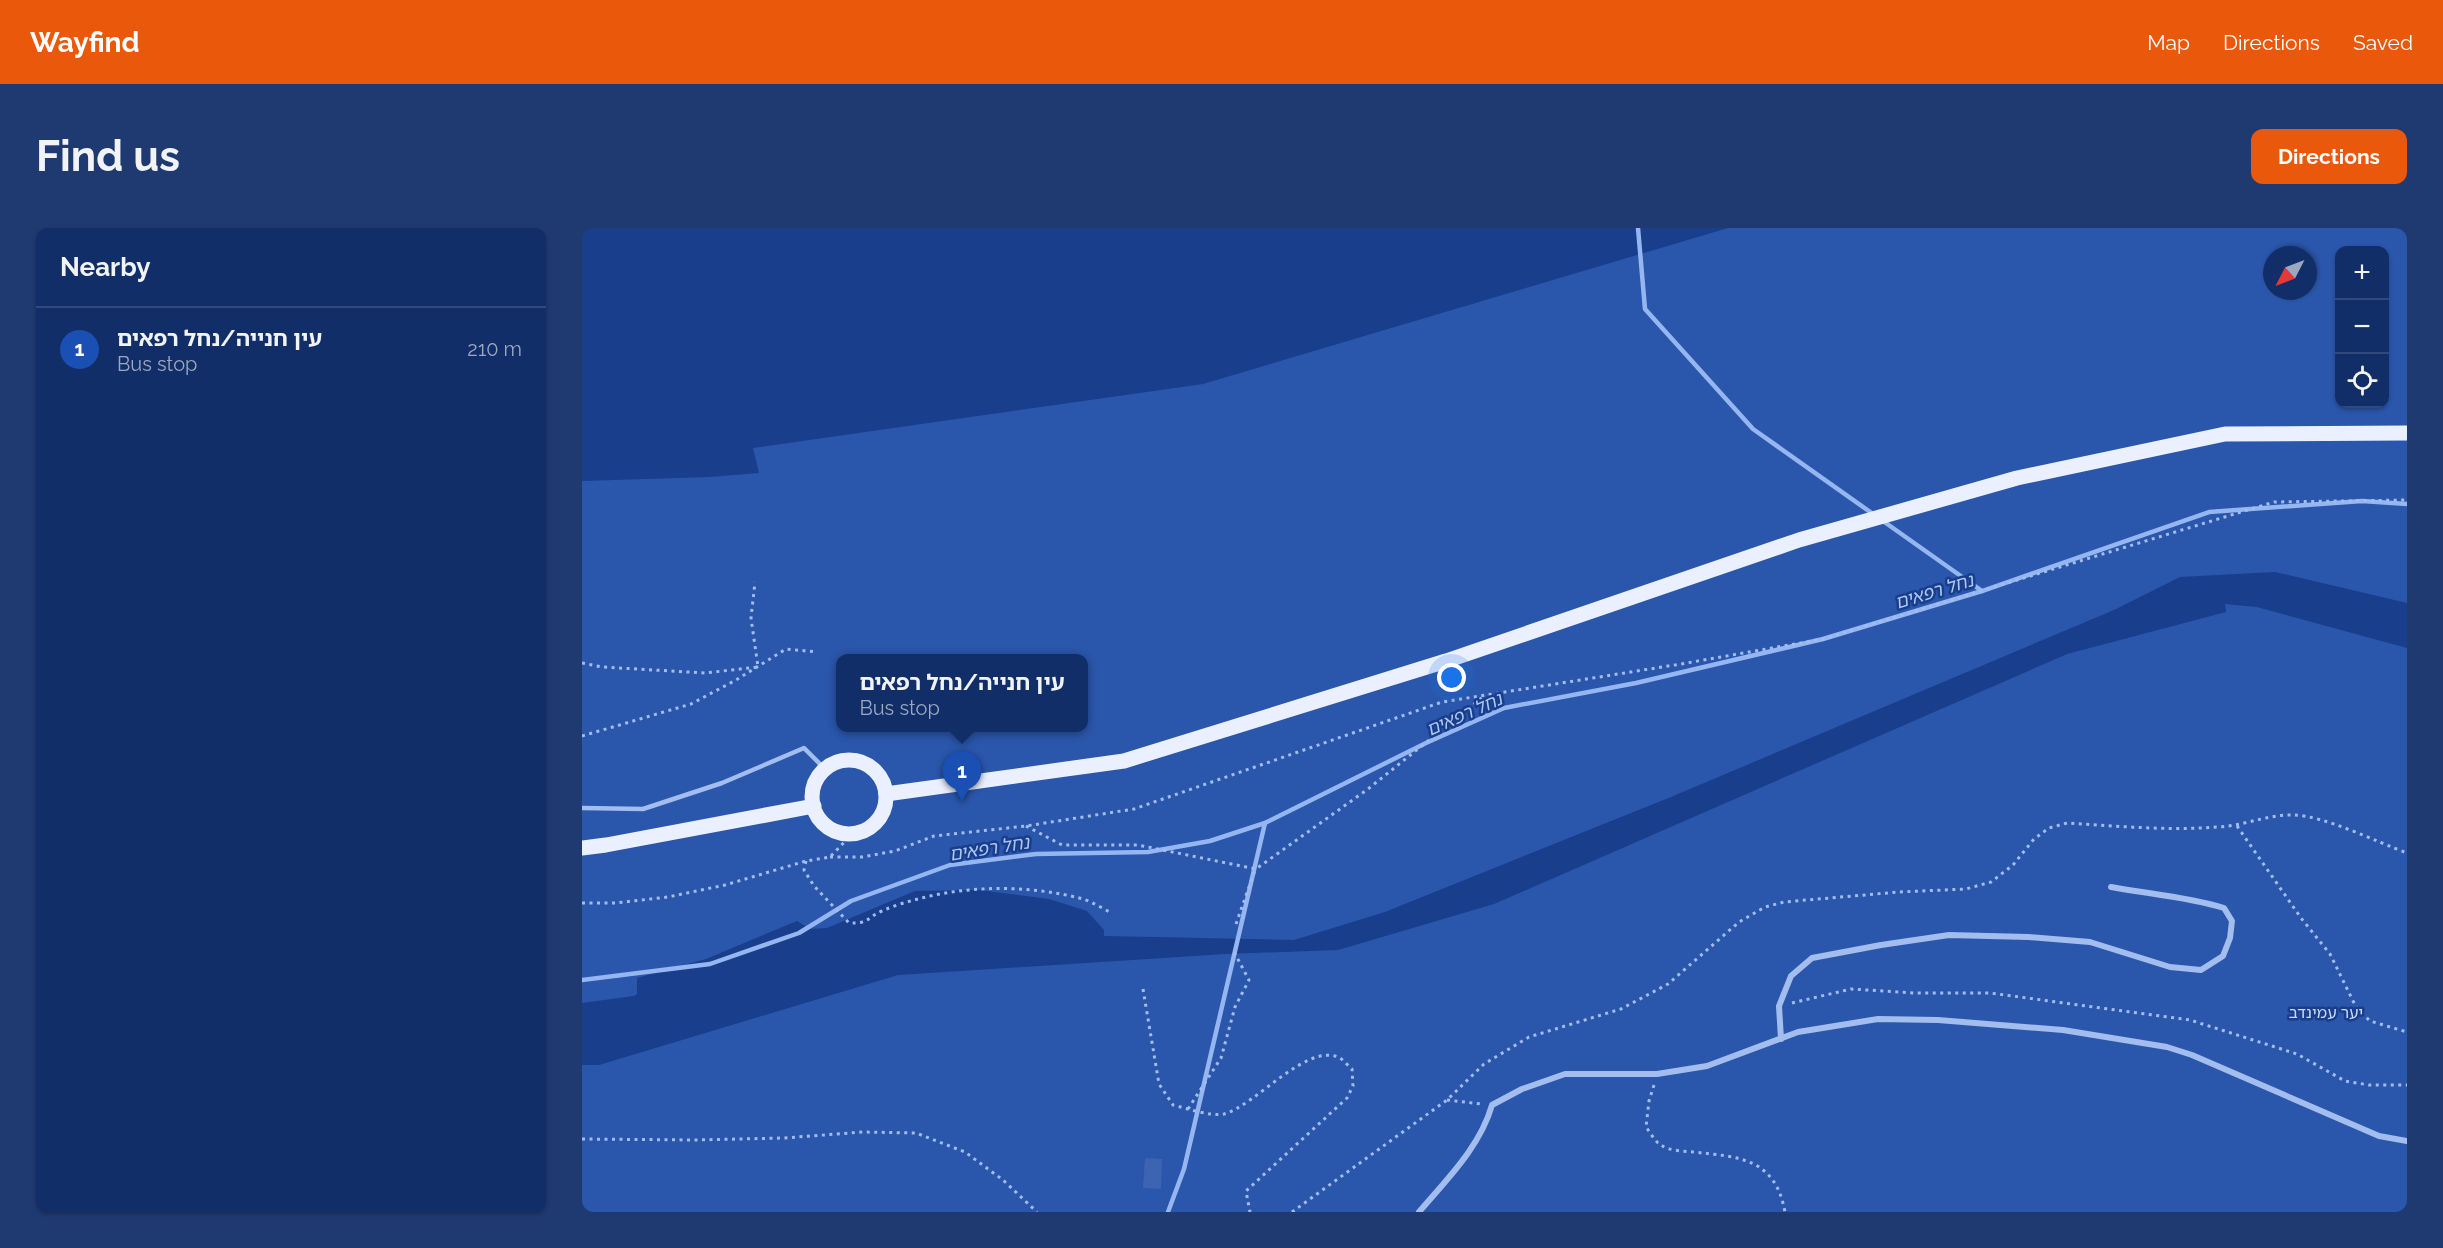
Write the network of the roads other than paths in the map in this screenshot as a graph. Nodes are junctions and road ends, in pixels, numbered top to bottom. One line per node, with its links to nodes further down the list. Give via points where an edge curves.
1 (2407, 434): 3 (main road, via 2225,434 2017,478 1798,540 1446,661 1124,761)
2 (825, 769): 3 (main road, via 840,761 871,766); 4 (main road, via 815,783); 5 (lane, via 804,748 722,783 643,809)
3 (886, 794): 4 (main road, via 881,816 874,825 853,833 824,824)
4 (814, 806): 6 (main road)
5 (582, 808)
6 (582, 848)
7 (2112, 887): 8 (street, via 2224,908 2232,921 2223,956 2201,970 2170,967 2090,942 1949,935 1812,958 1791,976 1779,1006)
8 (1780, 1039): 9 (street, via 1798,1032 1878,1019 2063,1030 2167,1047 2192,1055 2379,1136); 10 (street, via 1707,1066 1657,1074 1565,1074 1522,1089 1492,1105 1477,1140)
9 (2407, 1141)
10 (1419, 1212)

